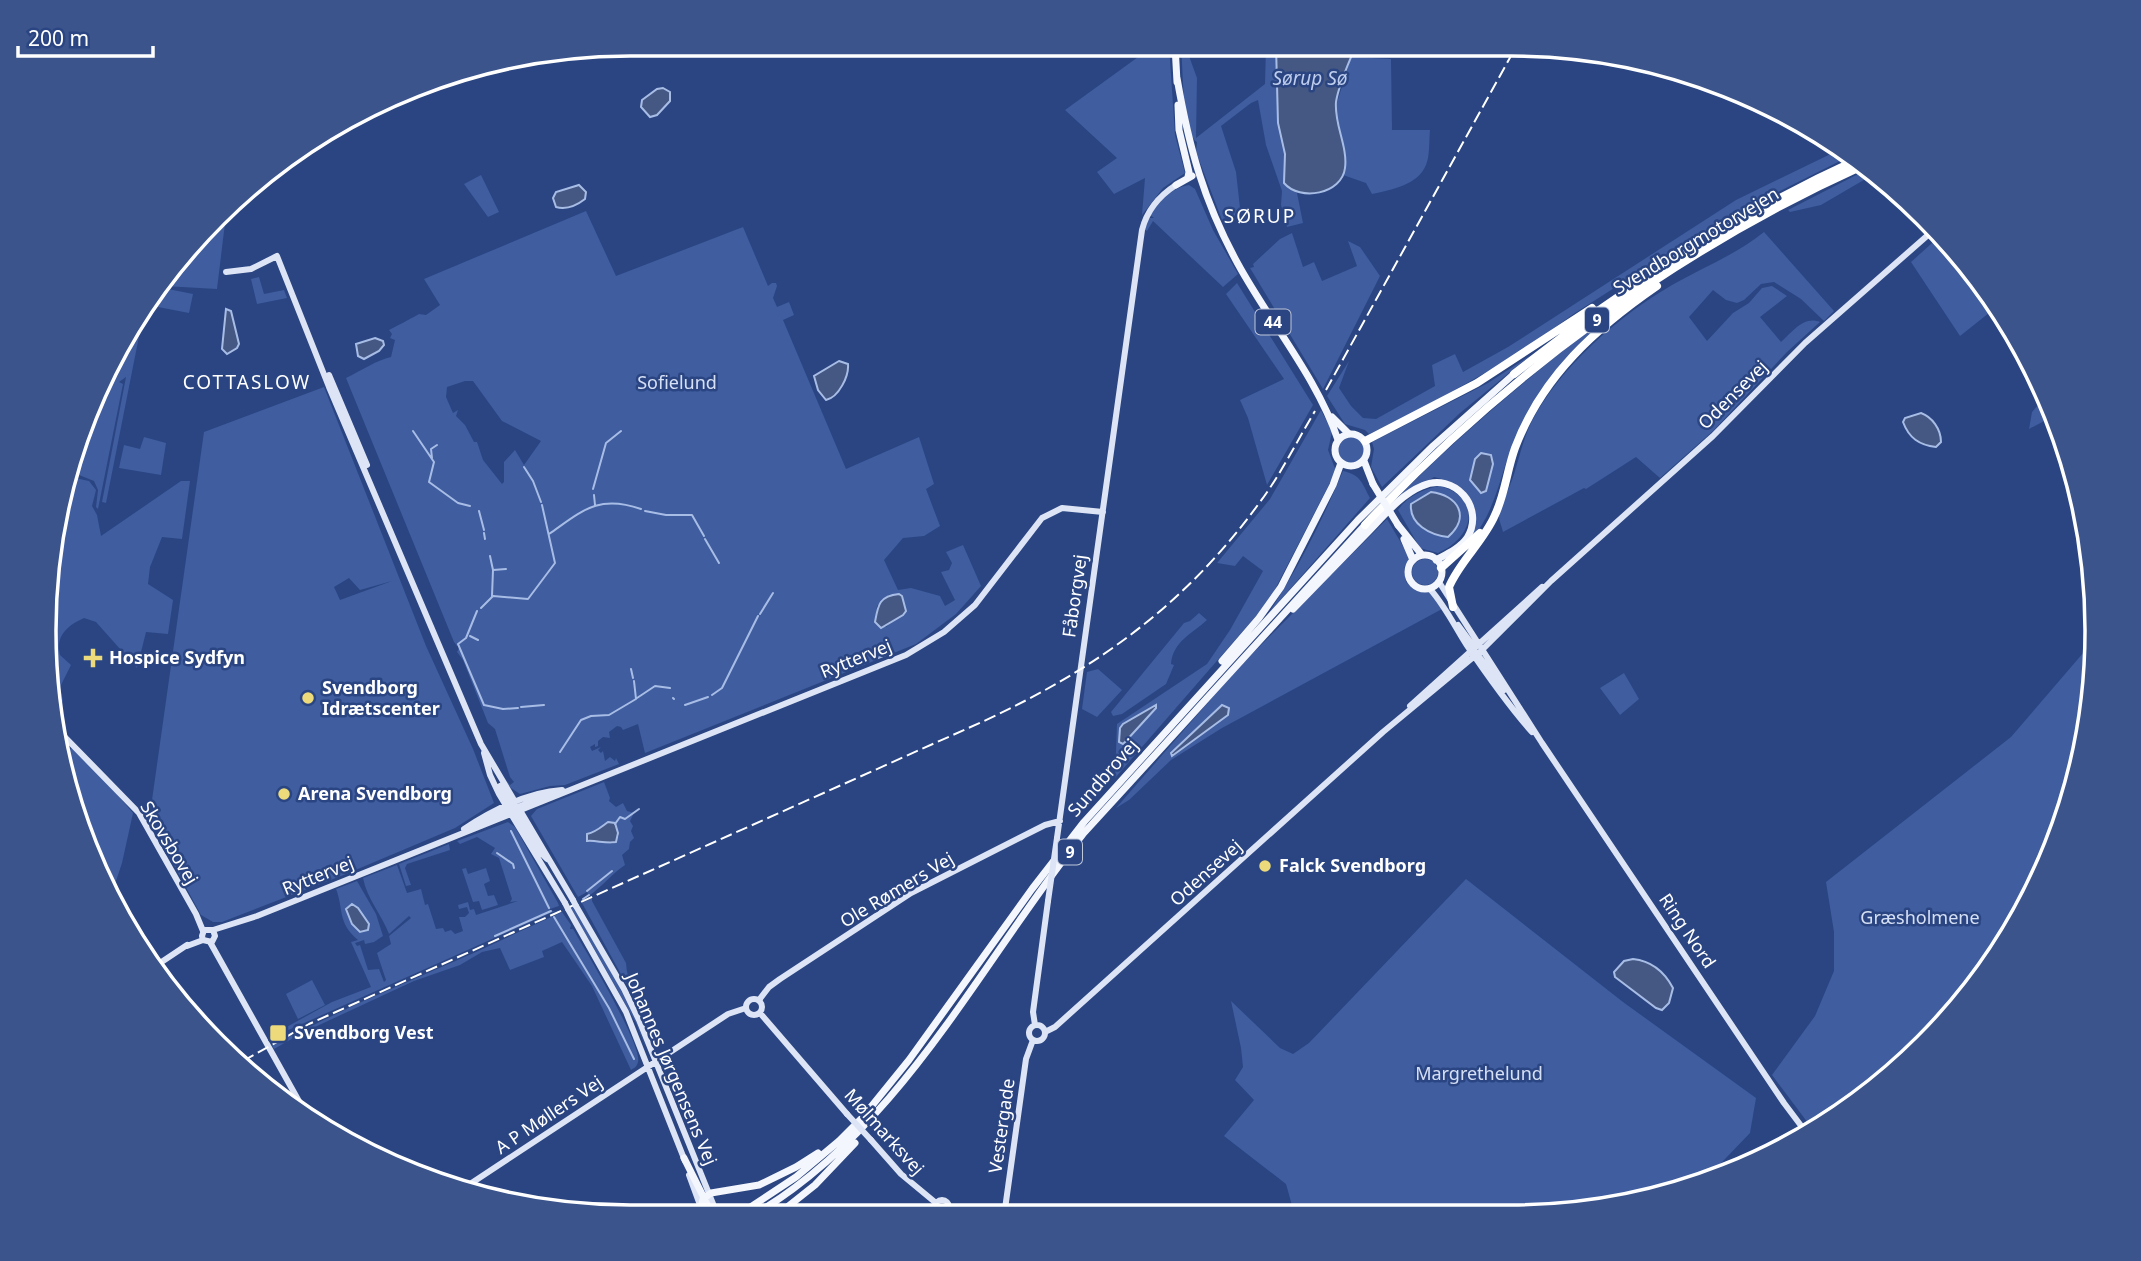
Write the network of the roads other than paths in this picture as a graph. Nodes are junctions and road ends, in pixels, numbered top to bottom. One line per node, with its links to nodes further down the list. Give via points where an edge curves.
1 (1176, 56): 2 (main road, 44)
2 (1177, 78): 5 (main road, 44); 5 (main road, 44, via 1179,130)
3 (1847, 165): 9 (highway, Svendborgmotorvejen / 9, via 1752,213)
4 (1854, 170): 7 (highway, Svendborgmotorvejen / 9)
5 (1194, 178): 6 (main road); 12 (main road, 44, via 1239,265)
6 (1177, 185): 19 (street, Fåborgvej, via 1153,205 1143,227)
7 (1773, 211): 18 (highway, via 1656,287 1587,340 1538,402); 20 (highway, Svendborgmotorvejen / 9, via 1630,297 1549,356 1477,416)
8 (1927, 236): 26 (street, Odensevej, via 1805,343 1713,436)
9 (1661, 267): 11 (highway, Svendborgmotorvejen / 9); 15 (highway, via 1477,383)
10 (226, 272): 36 (street, Johannes Jørgensens Vej, via 251,269 277,256)
11 (1514, 374): 33 (main road, Sundbrovej / 9, via 1357,520)
12 (1327, 411): 13 (main road, 44); 14 (main road, 44)
13 (1349, 434): 14 (main road); 15 (main road, 44)
14 (1338, 440): 16 (main road, 44, via 1335,452)
15 (1365, 441): 17 (main road, via 1368,451)
16 (1341, 463): 17 (main road); 33 (main road, via 1276,595)
17 (1360, 464): 21 (main road, bridge)
18 (1509, 470): 25 (highway, via 1481,531); 29 (highway, via 1494,517 1449,587)
19 (1103, 512): 37 (street, Ryttervej, via 1062,508 1042,518 975,605 929,643); 39 (street, Fåborgvej)
20 (1365, 525): 30 (main road, Sundbrovej / 9)
21 (1398, 525): 22 (main road); 23 (main road)
22 (1422, 555): 23 (main road); 24 (main road)
23 (1413, 560): 28 (main road, via 1409,579 1415,587)
24 (1436, 560): 25 (main road); 30 (main road, via 1460,545 1472,519 1466,497 1441,482 1423,485 1402,499)
25 (1441, 568): 27 (main road)
26 (1551, 581): 31 (street, Odensevej); 31 (street, Odensevej)
27 (1439, 582): 28 (main road); 29 (street, Ring Nord)
28 (1430, 589): 29 (street, Ring Nord)
29 (1450, 608): 31 (street, Ring Nord)
30 (1271, 627): 50 (main road, Sundbrovej / 9, via 1083,834)
31 (1476, 650): 32 (street, Odensevej); 32 (street, Odensevej); 35 (street, Ring Nord); 35 (street, Ring Nord, via 1501,696)
32 (1383, 732): 47 (street, Odensevej)
33 (1162, 735): 52 (main road, Sundbrovej / 9, via 1056,857)
34 (66, 739): 41 (street, Skovsbovej, via 139,813)
35 (1542, 743): 53 (street, Ring Nord)
36 (481, 744): 38 (street, Johannes Jørgensens Vej); 38 (street, Johannes Jørgensens Vej, via 492,780)
37 (576, 787): 38 (street, Ryttervej); 38 (street, Ryttervej)
38 (513, 808): 40 (street, Ryttervej); 40 (street, Ryttervej, via 486,815); 49 (street, Johannes Jørgensens Vej); 49 (street, Johannes Jørgensens Vej, via 551,862 624,989)
39 (1060, 821): 43 (street, Ole Rømers Vej, via 911,893 780,979); 46 (street, Fåborgvej, bridge, via 1033,1012)
40 (454, 836): 41 (street, Ryttervej)
41 (208, 936): 42 (street, Ryttervej); 51 (street, Skovsbovej)
42 (162, 962)
43 (759, 1000): 44 (street, via 750,1000); 45 (street)
44 (746, 1008): 45 (street, via 752,1015); 49 (street, via 730,1013)
45 (760, 1013): 63 (street, Mølmarksvej, bridge, via 901,1174 936,1203 945,1200)
46 (1035, 1025): 47 (street); 48 (street, via 1028,1032)
47 (1045, 1032): 48 (street, via 1042,1039)
48 (1033, 1040): 64 (street, Vestergade, via 1026,1059)
49 (652, 1064): 54 (street, Johannes Jørgensens Vej); 55 (street, A P Møllers Vej); 56 (street, Johannes Jørgensens Vej)
50 (892, 1096): 61 (main road, Sundbrovej / 9, via 820,1169); 62 (main road, via 830,1169)
51 (297, 1098)
52 (876, 1101): 56 (main road, via 827,1146 796,1167 759,1185); 60 (main road, Sundbrovej / 9, via 839,1141)
53 (1801, 1126)
54 (684, 1158): 56 (main road); 57 (street, Johannes Jørgensens Vej)
55 (473, 1182)
56 (706, 1196): 58 (main road); 59 (main road)
57 (700, 1205)
58 (704, 1205)
59 (710, 1205)
60 (754, 1205)
61 (771, 1205)
62 (790, 1205)
63 (948, 1205)
64 (1006, 1205)

